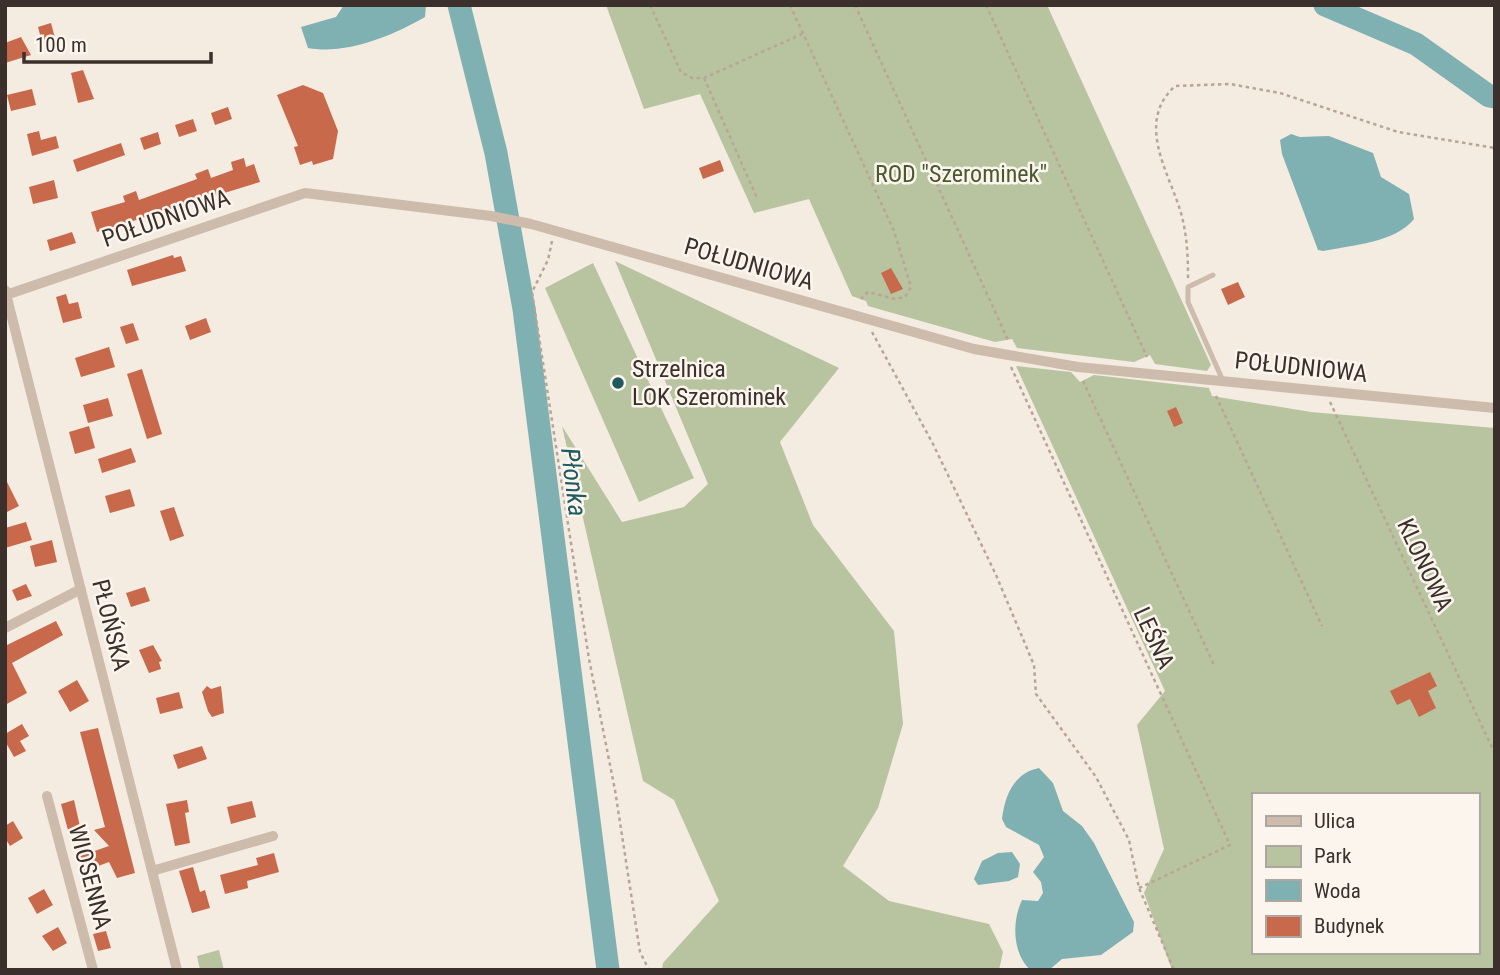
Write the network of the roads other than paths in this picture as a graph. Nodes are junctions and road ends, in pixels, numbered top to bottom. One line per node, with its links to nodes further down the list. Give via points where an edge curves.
1 (1213, 275): 3 (lane, via 1188,287 1188,302)
2 (6, 293): 3 (street, POŁUDNIOWA, via 304,193 531,224 974,349 1078,367); 5 (street, PŁOŃSKA)
3 (1223, 381): 4 (street, POŁUDNIOWA)
4 (1495, 408)
5 (81, 589): 6 (street); 9 (street, PŁOŃSKA)
6 (5, 628)
7 (47, 796): 10 (street, WIOSENNA)
8 (273, 836): 9 (street)
9 (152, 871): 11 (street, PŁOŃSKA)
10 (93, 970)
11 (177, 970)

